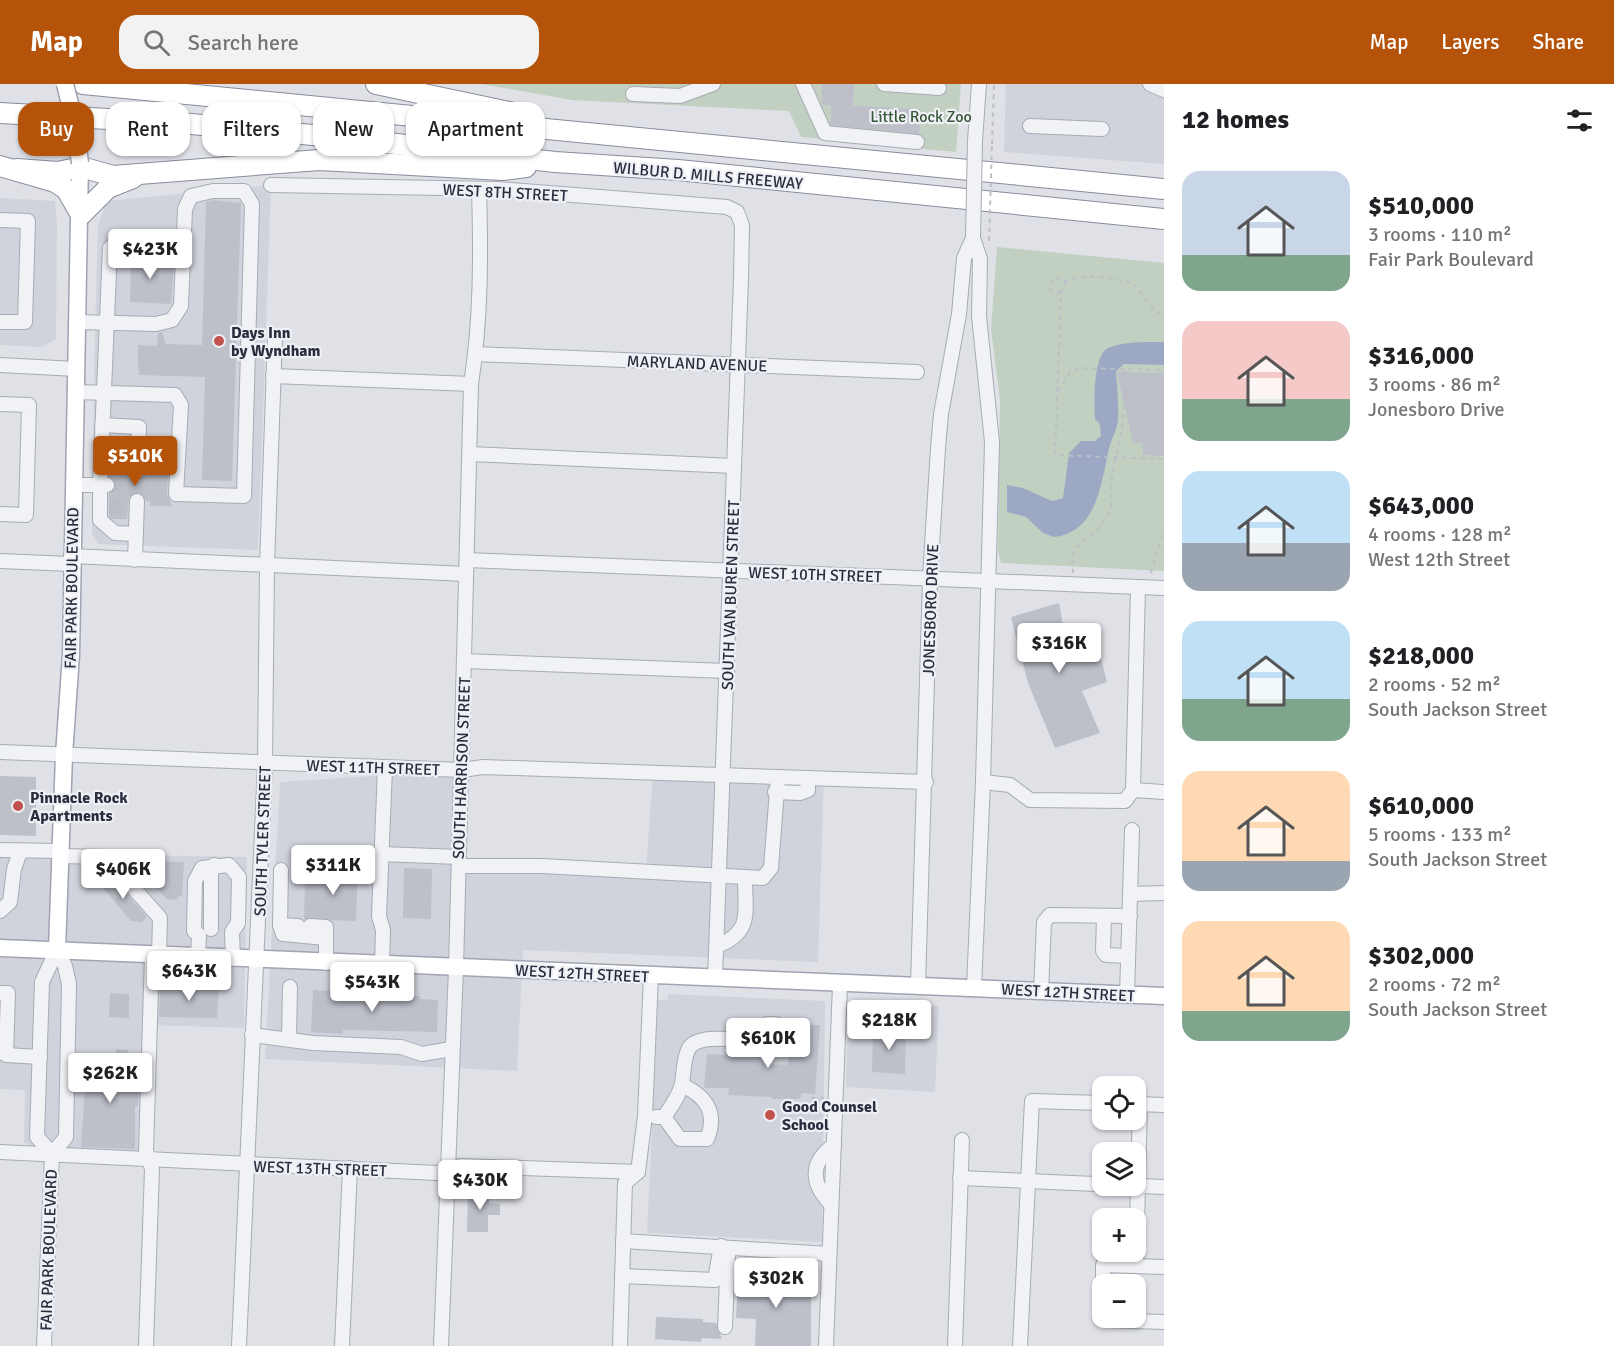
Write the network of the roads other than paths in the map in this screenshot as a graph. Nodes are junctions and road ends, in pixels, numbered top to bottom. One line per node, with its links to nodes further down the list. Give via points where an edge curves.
1 (65, 84): 18 (main road, FAIR PARK BOULEVARD, bridge)
2 (83, 84): 15 (highway, WILBUR D. MILLS FREEWAY)
3 (376, 84): 15 (highway)
4 (713, 84): 11 (street, via 680,96)
5 (803, 84): 16 (street, via 825,133)
6 (884, 84): 9 (street)
7 (979, 84): 28 (street, JONESBORO DRIVE, bridge)
8 (1150, 84): 10 (street)
9 (939, 88)
10 (1164, 90)
11 (633, 94)
12 (0, 113): 17 (highway, WILBUR D. MILLS FREEWAY, via 180,123)
13 (1030, 126): 14 (street)
14 (1102, 129)
15 (611, 136): 22 (highway, WILBUR D. MILLS FREEWAY)
16 (917, 142)
17 (555, 162): 20 (highway, via 502,170 319,160); 26 (highway, WILBUR D. MILLS FREEWAY, via 678,170)
18 (81, 165): 19 (highway, via 58,172); 20 (highway, via 113,176); 25 (main road, FAIR PARK BOULEVARD)
19 (9, 168): 25 (highway, via 66,189)
20 (150, 174): 25 (highway, via 108,188)
21 (271, 184): 23 (street, WEST 8TH STREET)
22 (1164, 189)
23 (479, 190): 24 (street, WEST 8TH STREET, via 726,207); 34 (street, SOUTH HARRISON STREET, via 481,256)
24 (737, 212): 36 (street, SOUTH VAN BUREN STREET, via 742,225)
25 (81, 215): 31 (main road, FAIR PARK BOULEVARD)
26 (1164, 219)
27 (0, 220): 30 (street, via 28,221 25,322)
28 (973, 238): 59 (street, JONESBORO DRIVE, via 964,258 960,314 941,414); 60 (street, JONESBORO DRIVE, via 980,259 979,316 992,442)
29 (184, 242): 32 (street, via 181,306 172,320 156,324); 32 (street, via 113,244); 42 (street, via 185,209 191,196 244,191 252,204 244,496 176,494 181,405 175,395)
30 (0, 322)
31 (77, 322): 32 (street); 37 (main road, FAIR PARK BOULEVARD)
32 (107, 322): 42 (street)
33 (275, 336): 39 (street, SOUTH TYLER STREET)
34 (476, 354): 36 (street, MARYLAND AVENUE); 40 (street, SOUTH HARRISON STREET)
35 (0, 364): 37 (street)
36 (736, 364): 38 (street, MARYLAND AVENUE); 47 (street, SOUTH VAN BUREN STREET)
37 (76, 369): 41 (main road, FAIR PARK BOULEVARD)
38 (917, 372)
39 (273, 376): 40 (street); 56 (street, SOUTH TYLER STREET)
40 (471, 384): 45 (street, SOUTH HARRISON STREET)
41 (76, 392): 42 (street); 48 (main road, FAIR PARK BOULEVARD)
42 (104, 392): 44 (street)
43 (0, 404): 51 (street, via 29,405 26,515)
44 (102, 425): 46 (street, via 139,427); 49 (street)
45 (470, 454): 47 (street); 57 (street, SOUTH HARRISON STREET)
46 (135, 466)
47 (734, 466): 58 (street, SOUTH VAN BUREN STREET)
48 (74, 485): 49 (street); 53 (main road, FAIR PARK BOULEVARD)
49 (105, 485): 52 (street, via 105,507 100,520 115,533)
50 (134, 506): 52 (street)
51 (0, 514)
52 (136, 534): 54 (street)
53 (71, 560): 54 (street, WEST 10TH STREET); 55 (street, WEST 10TH STREET); 66 (main road, FAIR PARK BOULEVARD, via 71,655)
54 (135, 560): 56 (street, WEST 10TH STREET)
55 (0, 561)
56 (267, 565): 57 (street, WEST 10TH STREET); 67 (street, SOUTH TYLER STREET)
57 (467, 567): 58 (street, WEST 10TH STREET); 63 (street, SOUTH HARRISON STREET)
58 (730, 571): 59 (street, WEST 10TH STREET); 64 (street, SOUTH VAN BUREN STREET)
59 (930, 578): 60 (street, WEST 10TH STREET); 73 (street, JONESBORO DRIVE)
60 (988, 581): 61 (street, WEST 10TH STREET); 74 (street, JONESBORO DRIVE)
61 (1138, 588): 62 (street, WEST 10TH STREET); 75 (street)
62 (1164, 588)
63 (464, 661): 64 (street); 69 (street, SOUTH HARRISON STREET)
64 (727, 671): 70 (street, SOUTH VAN BUREN STREET)
65 (0, 752): 66 (street, WEST 11TH STREET)
66 (64, 755): 67 (street, WEST 11TH STREET); 81 (main road, FAIR PARK BOULEVARD)
67 (265, 764): 68 (street, WEST 11TH STREET); 86 (street, SOUTH TYLER STREET)
68 (385, 768): 69 (street, WEST 11TH STREET); 82 (street)
69 (462, 770): 70 (street, WEST 11TH STREET, via 483,767); 83 (street, SOUTH HARRISON STREET)
70 (723, 775): 71 (street, WEST 11TH STREET); 87 (street, SOUTH VAN BUREN STREET)
71 (778, 777): 72 (street, WEST 11TH STREET); 76 (street)
72 (808, 778): 73 (street, WEST 11TH STREET); 76 (street, via 808,790)
73 (926, 782): 112 (street, JONESBORO DRIVE)
74 (983, 782): 75 (street, via 1010,785 1030,800 1125,801); 114 (street, JONESBORO DRIVE)
75 (1133, 790): 77 (street)
76 (775, 792): 88 (street, via 771,868 763,878)
77 (1164, 792)
78 (1132, 830): 90 (street)
79 (0, 850): 80 (street)
80 (20, 852): 81 (street); 91 (street, via 10,902)
81 (60, 854): 100 (main road, FAIR PARK BOULEVARD); 101 (street, via 106,857 160,918)
82 (381, 854): 83 (street); 107 (street)
83 (459, 862): 87 (street); 108 (street, SOUTH HARRISON STREET)
84 (235, 870): 86 (street); 95 (street, via 229,865 202,868 195,881 194,931); 96 (street, via 239,877 238,924)
85 (281, 870): 94 (street)
86 (261, 871): 105 (street, SOUTH TYLER STREET)
87 (720, 877): 88 (street); 98 (street, SOUTH VAN BUREN STREET)
88 (745, 879): 98 (street, via 744,924 740,933)
89 (1164, 893): 90 (street)
90 (1130, 894): 93 (street)
91 (0, 910)
92 (1104, 916): 93 (street); 102 (street, via 1103,951 1106,955); 115 (street, via 1050,915 1044,922)
93 (1130, 916): 102 (street)
94 (280, 925): 97 (street, via 283,934 289,936); 97 (street, via 326,927)
95 (203, 935): 96 (street); 103 (street)
96 (232, 937): 104 (street)
97 (326, 938): 106 (street)
98 (717, 946): 110 (street, SOUTH VAN BUREN STREET)
99 (0, 948): 100 (main road, WEST 12TH STREET)
100 (57, 950): 101 (main road, WEST 12TH STREET); 123 (street, FAIR PARK BOULEVARD, via 42,981); 132 (street, FAIR PARK BOULEVARD, via 69,984 66,1137)
101 (156, 955): 103 (main road, WEST 12TH STREET); 133 (street, via 146,1151)
102 (1128, 956): 117 (street)
103 (198, 957): 104 (main road, WEST 12TH STREET)
104 (232, 959): 105 (main road, WEST 12TH STREET)
105 (257, 960): 106 (main road, WEST 12TH STREET); 119 (street, SOUTH TYLER STREET)
106 (326, 963): 107 (main road, WEST 12TH STREET)
107 (382, 965): 108 (main road, WEST 12TH STREET)
108 (456, 968): 109 (main road, WEST 12TH STREET); 122 (street, SOUTH HARRISON STREET)
109 (651, 976): 110 (main road, WEST 12TH STREET); 128 (street)
110 (715, 978): 111 (main road, WEST 12TH STREET)
111 (840, 984): 112 (main road, WEST 12TH STREET); 146 (street)
112 (918, 986): 114 (main road, WEST 12TH STREET)
113 (290, 987): 120 (street)
114 (974, 987): 115 (main road, WEST 12TH STREET)
115 (1041, 992): 117 (main road, WEST 12TH STREET)
116 (0, 993): 123 (street, via 8,993 6,1055)
117 (1127, 995): 118 (main road, WEST 12TH STREET)
118 (1164, 996)
119 (252, 1035): 120 (street); 134 (street, SOUTH TYLER STREET)
120 (289, 1039): 122 (street, via 401,1047 422,1054)
121 (762, 1040): 124 (street, via 693,1043 683,1069)
122 (451, 1049): 136 (street, SOUTH HARRISON STREET)
123 (40, 1057): 132 (street, FAIR PARK BOULEVARD, via 37,1137)
124 (682, 1085): 129 (street); 129 (street, via 696,1091 708,1104 712,1123 707,1139 680,1139)
125 (1092, 1103): 139 (street, via 1032,1101)
126 (1146, 1104): 127 (street)
127 (1164, 1105)
128 (645, 1116): 129 (street); 137 (street)
129 (664, 1117)
130 (962, 1140): 138 (street)
131 (0, 1152): 132 (street, WEST 13TH STREET)
132 (52, 1154): 133 (street, WEST 13TH STREET); 154 (street, FAIR PARK BOULEVARD)
133 (149, 1160): 134 (street, WEST 13TH STREET); 155 (street, via 152,1169)
134 (248, 1165): 135 (street, WEST 13TH STREET); 156 (street, SOUTH TYLER STREET)
135 (350, 1168): 136 (street, WEST 13TH STREET, via 437,1173); 157 (street)
136 (447, 1170): 137 (street, WEST 13TH STREET, via 461,1166); 158 (street, SOUTH HARRISON STREET)
137 (638, 1172): 144 (street, via 625,1183)
138 (960, 1178): 139 (street); 161 (street)
139 (1029, 1182): 140 (street); 162 (street)
140 (1092, 1184)
141 (1146, 1187): 142 (street)
142 (1164, 1188)
143 (1136, 1196): 147 (street)
144 (623, 1241): 145 (street); 150 (street)
145 (724, 1246): 146 (street); 150 (street, via 715,1280); 153 (street)
146 (829, 1254): 160 (street)
147 (1136, 1266): 148 (street); 149 (street, via 1103,1265)
148 (1164, 1267)
149 (1103, 1274)
150 (622, 1276): 159 (street)
151 (1146, 1321): 152 (street)
152 (1164, 1322)
153 (725, 1327)
154 (44, 1346)
155 (146, 1346)
156 (239, 1346)
157 (342, 1346)
158 (441, 1346)
159 (620, 1346)
160 (826, 1346)
161 (955, 1346)
162 (1020, 1346)

